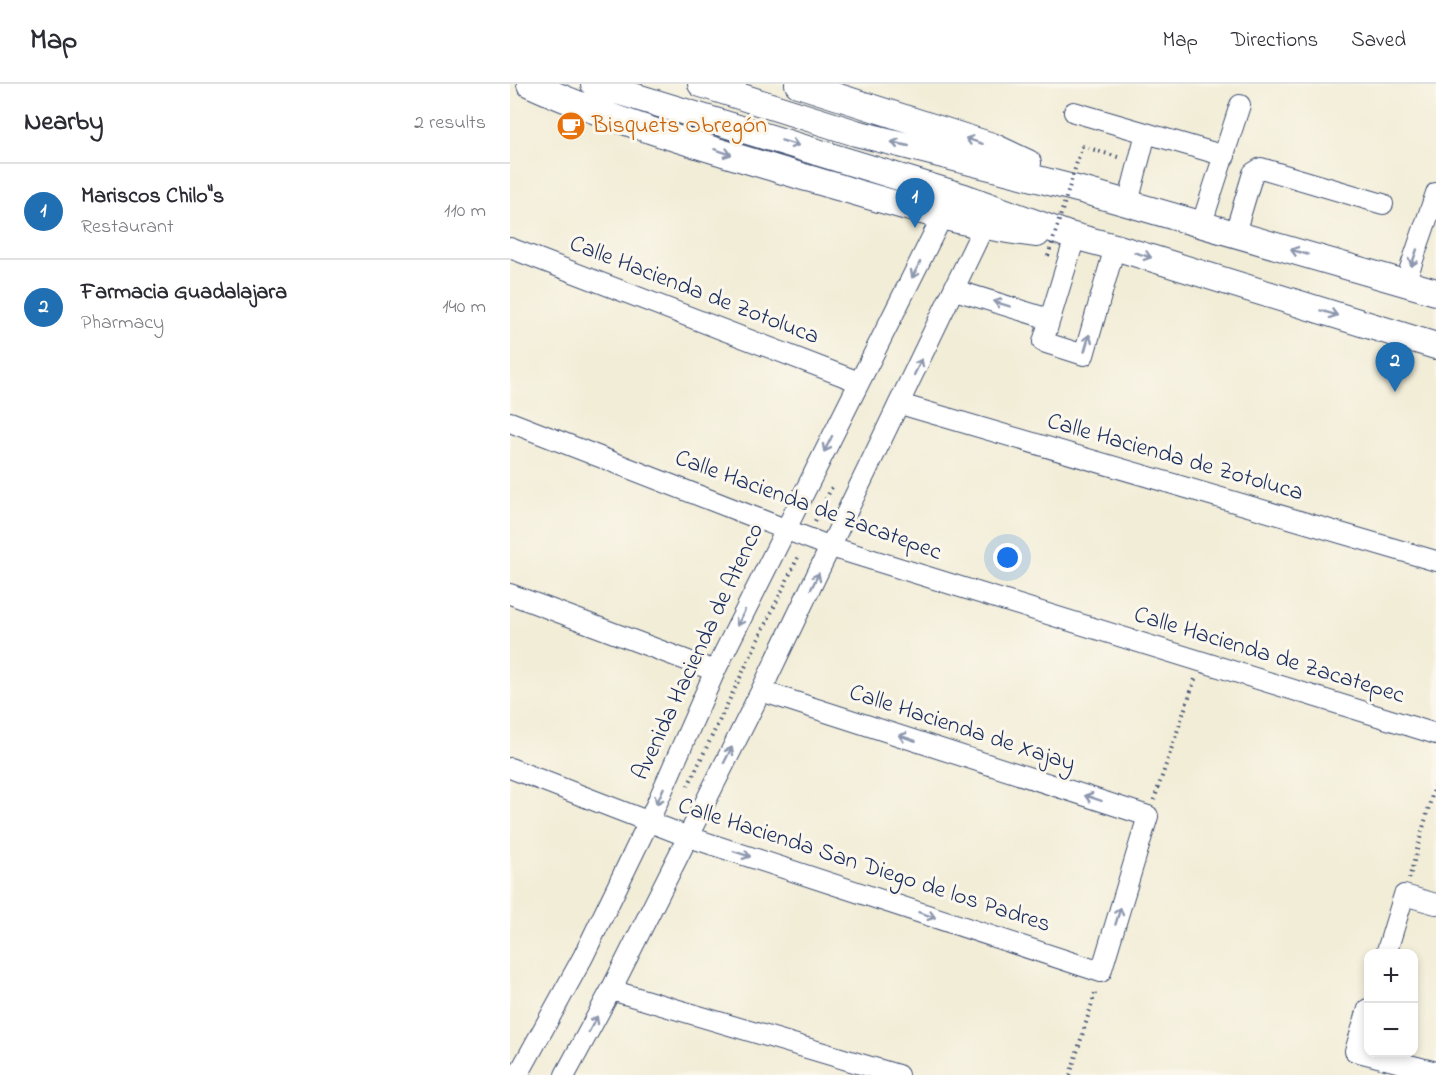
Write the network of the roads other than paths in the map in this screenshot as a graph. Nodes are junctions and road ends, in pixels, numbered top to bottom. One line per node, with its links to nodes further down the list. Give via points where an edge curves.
1 (530, 84): 13 (main road, one-way to 13, via 595,111)
2 (594, 84): 17 (main road, one-way to 17, via 964,197)
3 (701, 84): 9 (main road, one-way to 3, via 856,133)
4 (798, 84): 9 (main road, one-way to 4, via 992,146)
5 (1240, 105): 8 (street)
6 (1074, 112): 7 (street)
7 (1146, 133): 8 (street); 11 (street)
8 (1225, 156): 14 (street)
9 (1085, 191): 11 (main road)
10 (1436, 194): 20 (street, one-way to 20)
11 (1128, 203): 14 (main road)
12 (1383, 204): 16 (street, via 1261,168 1253,173)
13 (942, 217): 15 (main road); 25 (street, Avenida Hacienda de Atenco, one-way to 25)
14 (1202, 223): 16 (main road)
15 (983, 228): 17 (main road); 21 (street)
16 (1235, 233): 20 (main road, one-way to 16)
17 (1074, 237): 18 (main road); 23 (street)
18 (1115, 247): 23 (street, one-way to 18, via 1043,342 1084,355); 24 (main road, one-way to 24)
19 (510, 248): 25 (street, Calle Hacienda de Zotoluca)
20 (1405, 283): 22 (main road)
21 (955, 290): 23 (street, one-way to 21); 26 (street, one-way to 21)
22 (1436, 292)
23 (1049, 319)
24 (1436, 346)
25 (859, 382): 28 (street, Avenida Hacienda de Atenco, one-way to 28)
26 (900, 404): 29 (street); 30 (street, Calle Hacienda de Zotoluca)
27 (510, 422): 28 (street, Calle Hacienda de Zacatepec)
28 (785, 529): 29 (street, Calle Hacienda de Zacatepec); 32 (street, Avenida Hacienda de Atenco, one-way to 32)
29 (831, 547): 33 (street, one-way to 29); 34 (street, Calle Hacienda de Zacatepec)
30 (1436, 561)
31 (510, 594): 32 (street)
32 (715, 671): 36 (street, Avenida Hacienda de Atenco, one-way to 36)
33 (761, 691): 37 (street, one-way to 33); 40 (street, Calle Hacienda de Xajay, one-way to 33, via 1148,816)
34 (1436, 734)
35 (510, 768): 36 (street, Calle Hacienda San Diego de los Padres)
36 (649, 821): 37 (street, Calle Hacienda San Diego de los Padres); 46 (street, Avenida Hacienda de Atenco, via 583,957)
37 (686, 836): 40 (street, Calle Hacienda San Diego de los Padres, one-way to 40); 41 (street)
38 (1436, 904): 39 (street, via 1404,895)
39 (1388, 949)
40 (1101, 972)
41 (611, 990): 47 (street, one-way to 41); 48 (street)
42 (1364, 1022): 43 (street, via 1355,1051)
43 (1364, 1053)
44 (1378, 1057): 45 (street)
45 (1436, 1072)
46 (518, 1075)
47 (565, 1075)
48 (898, 1075)

